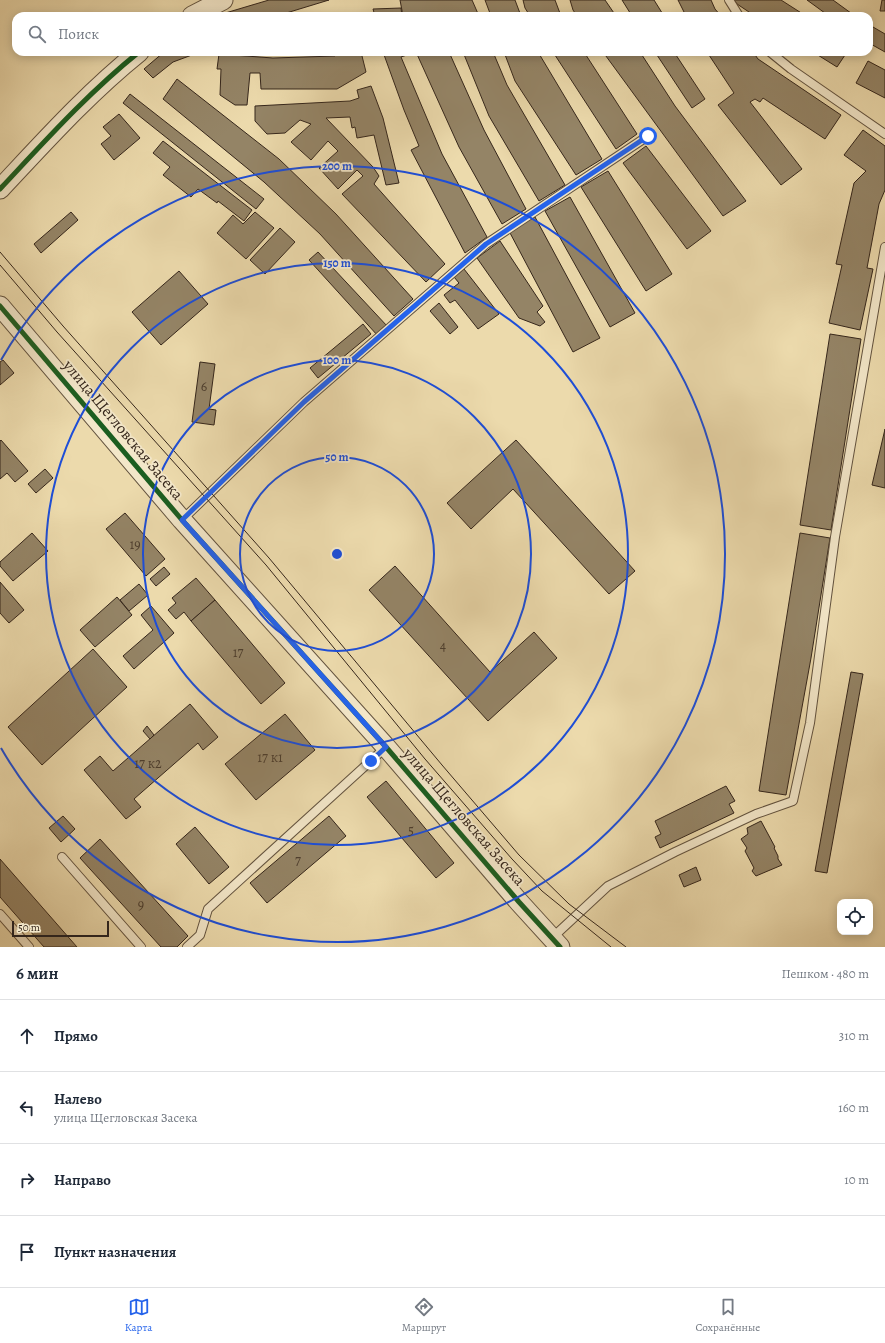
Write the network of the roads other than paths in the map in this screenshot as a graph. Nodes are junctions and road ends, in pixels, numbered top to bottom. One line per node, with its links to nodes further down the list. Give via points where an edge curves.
1 (222, 0): 3 (street)
2 (729, 0): 4 (lane)
3 (200, 12)
4 (736, 12)
5 (135, 56): 9 (street, via 78,106)
6 (775, 56): 7 (lane)
7 (885, 134)
8 (648, 136): 12 (lane, via 486,244 304,402)
9 (0, 189)
10 (885, 247): 16 (lane, via 835,537 810,723 793,801 756,814 608,886)
11 (0, 306): 12 (street, улица Щегловская Засека)
12 (182, 520): 13 (street, улица Щегловская Засека)
13 (386, 747): 16 (street, улица Щегловская Засека); 19 (lane, via 208,909 200,935)
14 (62, 857): 18 (lane)
15 (0, 914): 17 (lane)
16 (556, 943)
17 (29, 947)
18 (141, 947)
19 (187, 947)

